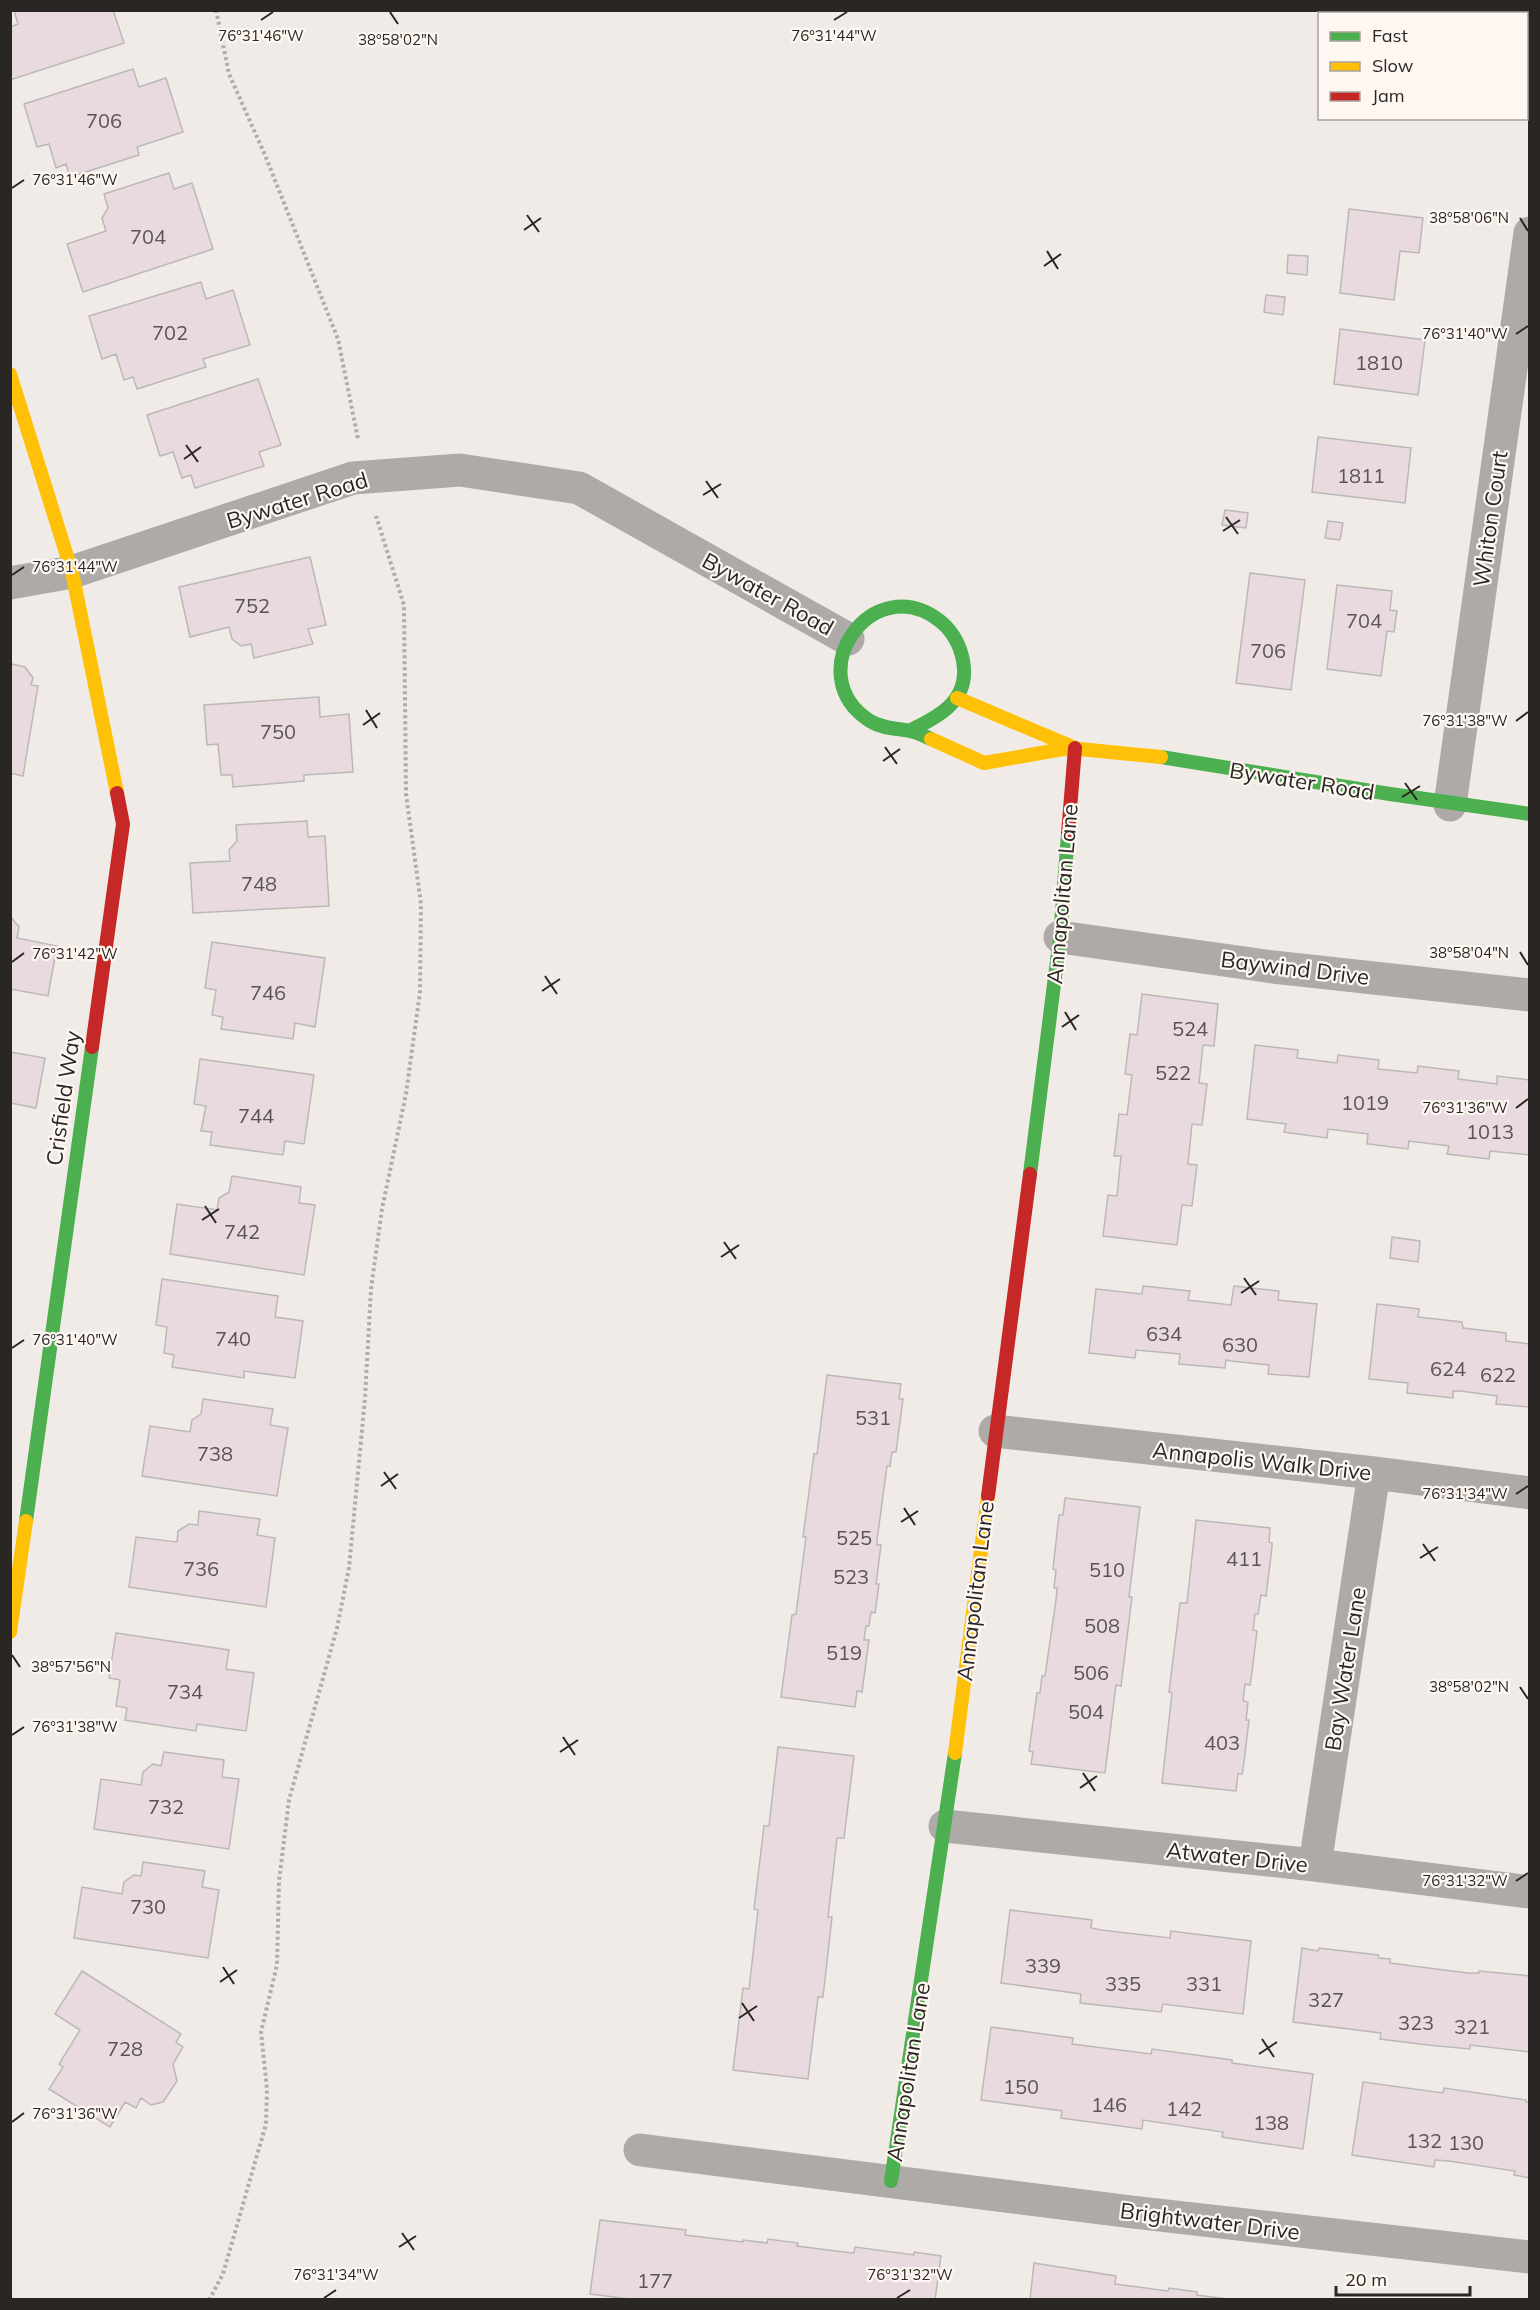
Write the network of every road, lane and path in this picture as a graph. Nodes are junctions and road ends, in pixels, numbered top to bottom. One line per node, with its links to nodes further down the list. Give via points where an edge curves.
1 (216, 10): 4 (path, via 229,75 265,154 338,339 355,433)
2 (1530, 233): 11 (street, Whiton Court)
3 (10, 374): 5 (street, Crisfield Way)
4 (372, 476): 5 (street, Bywater Road, via 353,478); 7 (street, Bywater Road, via 460,470 579,488); 25 (path, via 376,517 404,605 406,794 421,904 420,992 371,1288 349,1568 289,1800 279,1881 277,1965 261,2032 266,2124 223,2274)
5 (72, 572): 6 (street, Bywater Road); 18 (street, Crisfield Way, via 123,824)
6 (10, 584)
7 (848, 639): 8 (street, via 861,622 879,611 900,606 922,610 941,620 955,636 963,656 964,678); 9 (street, via 841,657 841,676 858,711 873,723)
8 (957, 698): 9 (street, via 945,714 929,725); 10 (street, Bywater Road)
9 (911, 730): 10 (street, Bywater Road, via 983,763)
10 (1075, 748): 11 (street, Bywater Road, via 1165,758); 13 (street, Annapolitan Lane)
11 (1450, 805): 12 (street, Bywater Road)
12 (1530, 814)
13 (1060, 937): 14 (street, Baywind Drive, via 1273,967); 15 (street, Annapolitan Lane)
14 (1530, 995)
15 (995, 1431): 16 (street, Annapolis Walk Drive); 19 (street, Annapolitan Lane)
16 (1374, 1473): 17 (street, Annapolis Walk Drive); 20 (street, Bay Water Lane)
17 (1530, 1493)
18 (10, 1632)
19 (945, 1826): 20 (street, Atwater Drive); 23 (street, Annapolitan Lane)
20 (1315, 1865): 21 (street, Atwater Drive)
21 (1530, 1892)
22 (640, 2150): 23 (street, Annapolitan Lane)
23 (891, 2181): 24 (street, Brightwater Drive)
24 (1530, 2258)
25 (209, 2300)

